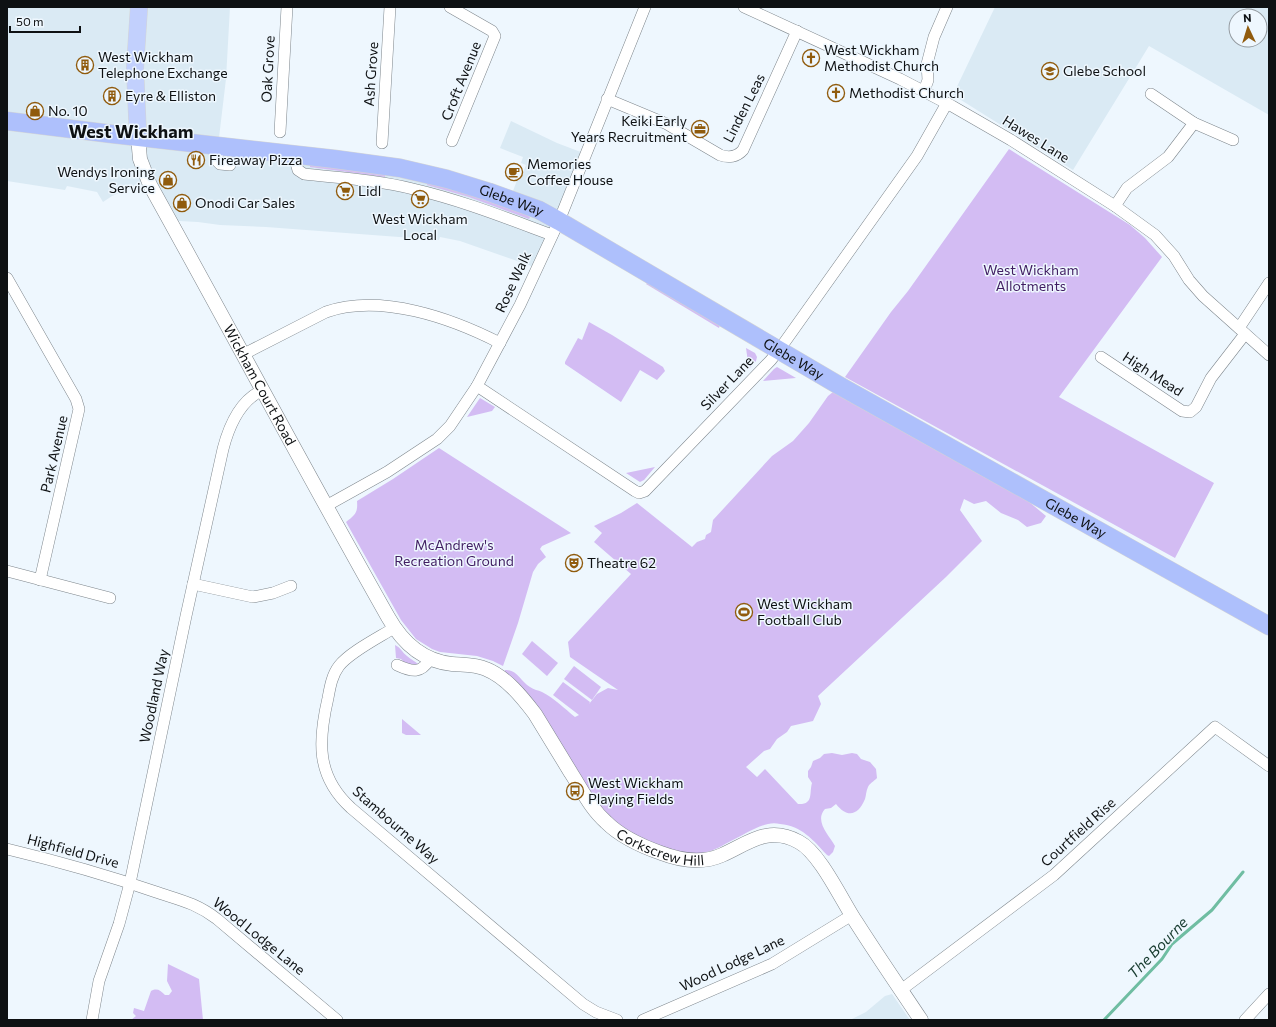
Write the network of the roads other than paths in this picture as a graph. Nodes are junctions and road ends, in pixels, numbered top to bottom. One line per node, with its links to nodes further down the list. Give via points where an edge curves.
1 (139, 7): 16 (main road, via 135,68)
2 (287, 7): 15 (street, Oak Grove)
3 (390, 7): 19 (street, Ash Grove)
4 (450, 7): 18 (street, Croft Avenue, via 492,31 494,36)
5 (645, 7): 11 (street, Rose Walk)
6 (744, 7): 8 (street, Hawes Lane)
7 (948, 7): 9 (street, via 934,37)
8 (797, 31): 9 (street, Hawes Lane); 11 (street, Linden Leas, via 743,150 735,156 720,155 667,124)
9 (924, 91): 12 (street, Hawes Lane)
10 (1151, 94): 14 (street)
11 (607, 99): 23 (street, Rose Walk)
12 (947, 103): 22 (street, Hawes Lane, via 1012,140); 28 (street, Silver Lane, via 909,169)
13 (7, 121): 16 (highway, Glebe Way)
14 (1194, 123): 17 (street); 22 (street, via 1168,157 1127,188)
15 (280, 132)
16 (138, 137): 20 (highway, Glebe Way); 29 (street, Wickham Court Road, via 140,159 150,185)
17 (1233, 140)
18 (452, 141)
19 (382, 143)
20 (218, 146): 21 (street, via 217,161); 23 (highway, Glebe Way, via 296,155 398,177 438,176 527,206)
21 (230, 165)
22 (1115, 206): 26 (street, Hawes Lane, via 1155,235 1174,256 1196,289)
23 (555, 228): 27 (street, Rose Walk); 28 (highway, Glebe Way)
24 (7, 278): 36 (street, Park Avenue, via 74,394 79,409)
25 (1269, 283): 26 (street)
26 (1242, 331): 30 (street, Hawes Lane); 31 (street, High Mead, via 1211,378 1196,408 1190,412 1182,410)
27 (500, 343): 29 (street, via 413,311 384,305 359,305 324,313); 32 (street, Rose Walk)
28 (779, 350): 32 (street, Silver Lane, via 642,493 635,491); 40 (highway, Glebe Way)
29 (244, 354): 33 (street, Wickham Court Road)
30 (1269, 355)
31 (1101, 357)
32 (478, 386): 34 (street, Rose Walk, via 450,426 437,439 387,472)
33 (263, 390): 34 (street, Wickham Court Road); 37 (street, Woodland Way, via 246,402 228,433)
34 (326, 506): 41 (street, Wickham Court Road)
35 (7, 571): 36 (street)
36 (40, 580): 39 (street)
37 (193, 584): 38 (street, via 253,597); 46 (street, Woodland Way)
38 (290, 586)
39 (110, 598)
40 (1269, 626)
41 (394, 628): 42 (street, Corkscrew Hill, via 418,653); 50 (street, Stambourne Way, via 348,658 339,665 334,674 321,742 322,758 329,779 338,795 355,812)
42 (430, 659): 43 (street, via 420,670 407,670); 47 (street, Corkscrew Hill, via 485,668 506,681 535,714 596,811 610,826 628,838 669,856 694,861 717,857 761,836 776,835 790,838 813,853)
43 (397, 665)
44 (1269, 766): 48 (street, Courtfield Rise, via 1215,728 1054,875)
45 (7, 849): 46 (street, Highfield Drive)
46 (130, 883): 51 (street, Woodland Way, via 120,924 98,986); 52 (street, Wood Lodge Lane, via 193,903 209,912)
47 (852, 916): 48 (street, Corkscrew Hill); 55 (street, Wood Lodge Lane, via 772,964)
48 (901, 990): 56 (street, Corkscrew Hill)
49 (1269, 994): 57 (street)
50 (589, 1008): 53 (street); 54 (street, Stambourne Way, via 603,1016)
51 (92, 1020)
52 (337, 1020)
53 (588, 1020)
54 (618, 1020)
55 (643, 1020)
56 (921, 1020)
57 (1245, 1020)

